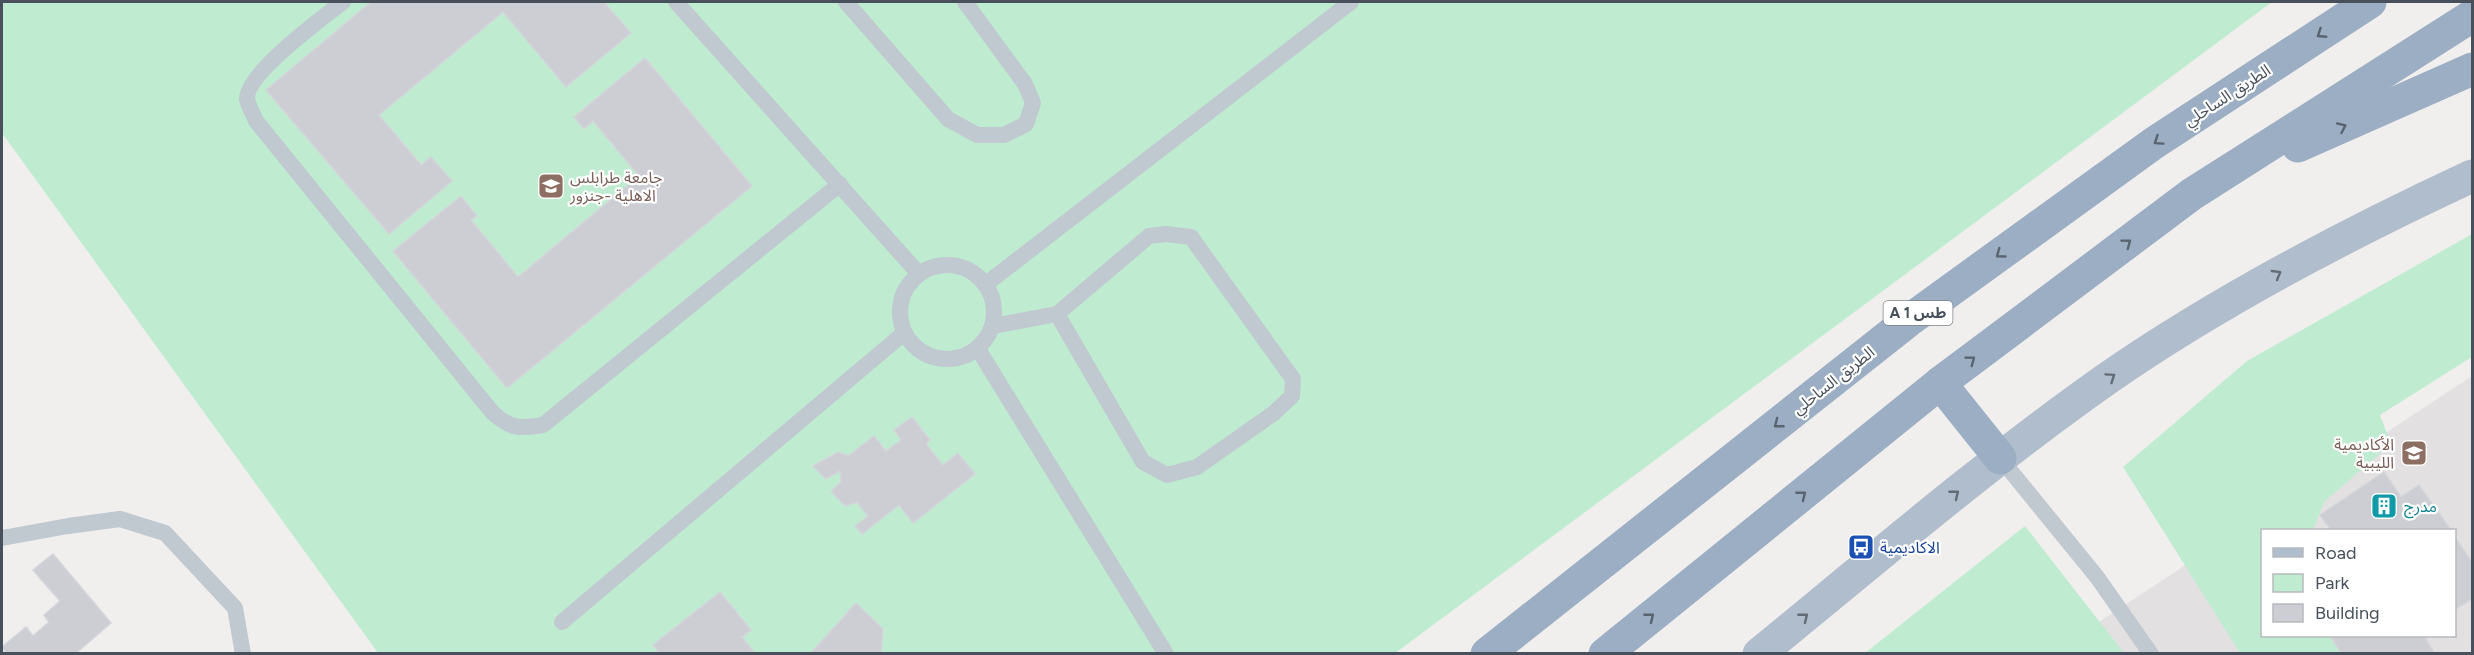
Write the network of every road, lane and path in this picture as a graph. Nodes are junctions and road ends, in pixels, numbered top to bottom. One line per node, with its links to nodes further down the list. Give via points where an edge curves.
1 (343, 2): 10 (lane, via 280,53 250,84 247,100 256,121 505,424 524,428 543,425)
2 (676, 2): 10 (lane)
3 (846, 2): 4 (lane, via 948,119 977,135 1004,135 1026,124 1033,103 1025,84)
4 (965, 2)
5 (1351, 2): 13 (lane)
6 (2370, 2): 24 (highway, الطريق الساحلي / A 1 طس, one-way to 24, via 2154,143 1908,321)
7 (2472, 16): 11 (highway)
8 (2472, 69): 11 (highway, one-way to 8)
9 (2472, 176): 19 (main road, one-way to 9, via 2109,378 2207,315 2302,260)
10 (840, 184): 12 (lane)
11 (2193, 194): 18 (highway, one-way to 11)
12 (919, 273): 13 (lane, via 957,265); 16 (lane, via 900,304)
13 (986, 284): 15 (lane, via 995,308)
14 (1057, 314): 14 (lane, via 1143,462 1167,475 1197,467 1292,396 1293,380 1191,237 1149,236); 15 (lane)
15 (993, 326): 17 (lane)
16 (904, 333): 17 (lane, via 923,354 936,359 953,360); 21 (lane)
17 (978, 349): 23 (lane)
18 (1940, 383): 19 (highway); 25 (highway, one-way to 18)
19 (2000, 458): 26 (main road, one-way to 19); 27 (lane, via 2097,577)
20 (2, 538): 22 (lane, via 120,519 165,533 235,608)
21 (562, 622)
22 (243, 654)
23 (1166, 654)
24 (1486, 654)
25 (1605, 654)
26 (1759, 654)
27 (2151, 654)

